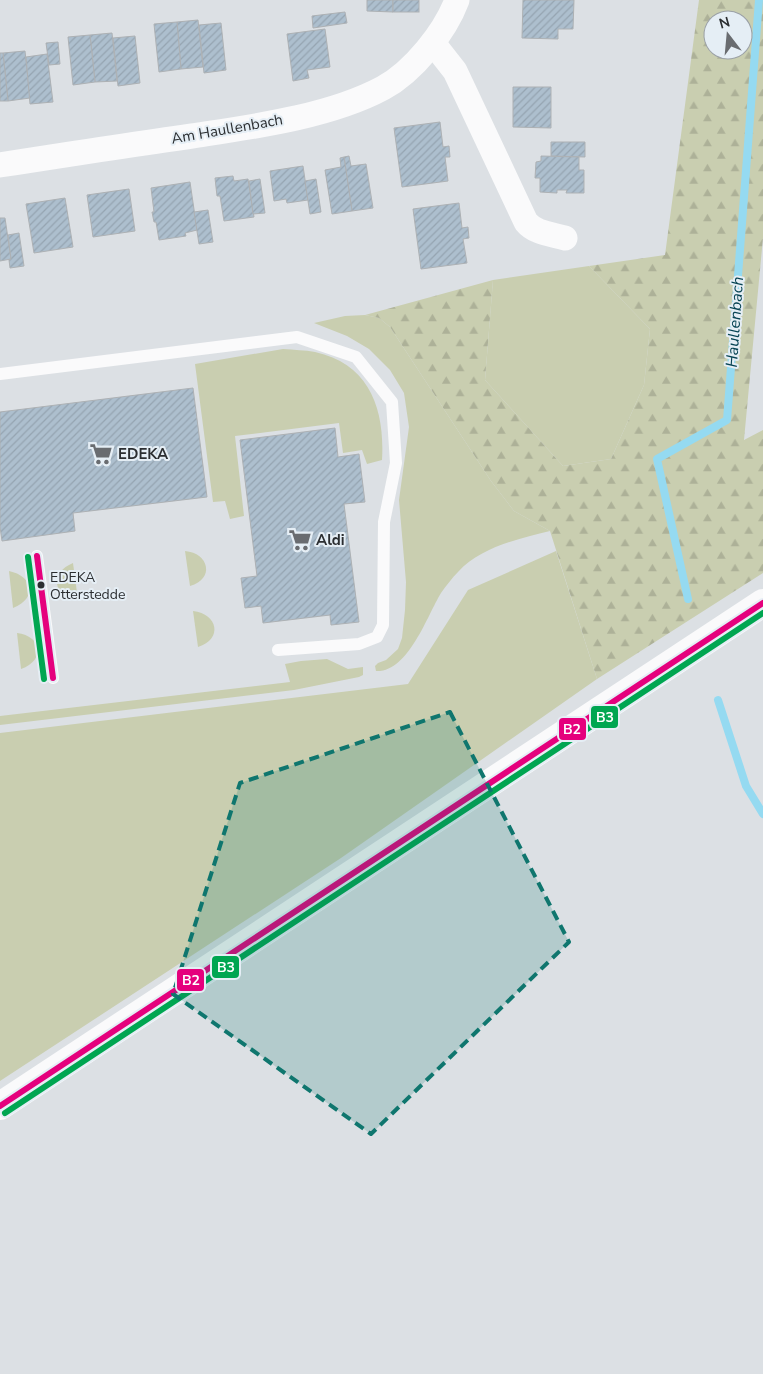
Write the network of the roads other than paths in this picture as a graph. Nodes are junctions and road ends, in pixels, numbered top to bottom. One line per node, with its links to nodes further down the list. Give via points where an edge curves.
1 (458, 0): 2 (street, Am Haullenbach)
2 (433, 43): 3 (street, Am Haullenbach, via 384,88 329,109 244,128); 4 (street, via 458,77 530,228)
3 (0, 164)
4 (565, 238)
5 (0, 374): 8 (lane, via 297,337 356,357 392,402 396,462 384,522 383,624 376,637 359,644)
6 (37, 556): 9 (lane)
7 (763, 603): 10 (main road)
8 (278, 650)
9 (53, 678)
10 (0, 1106)

